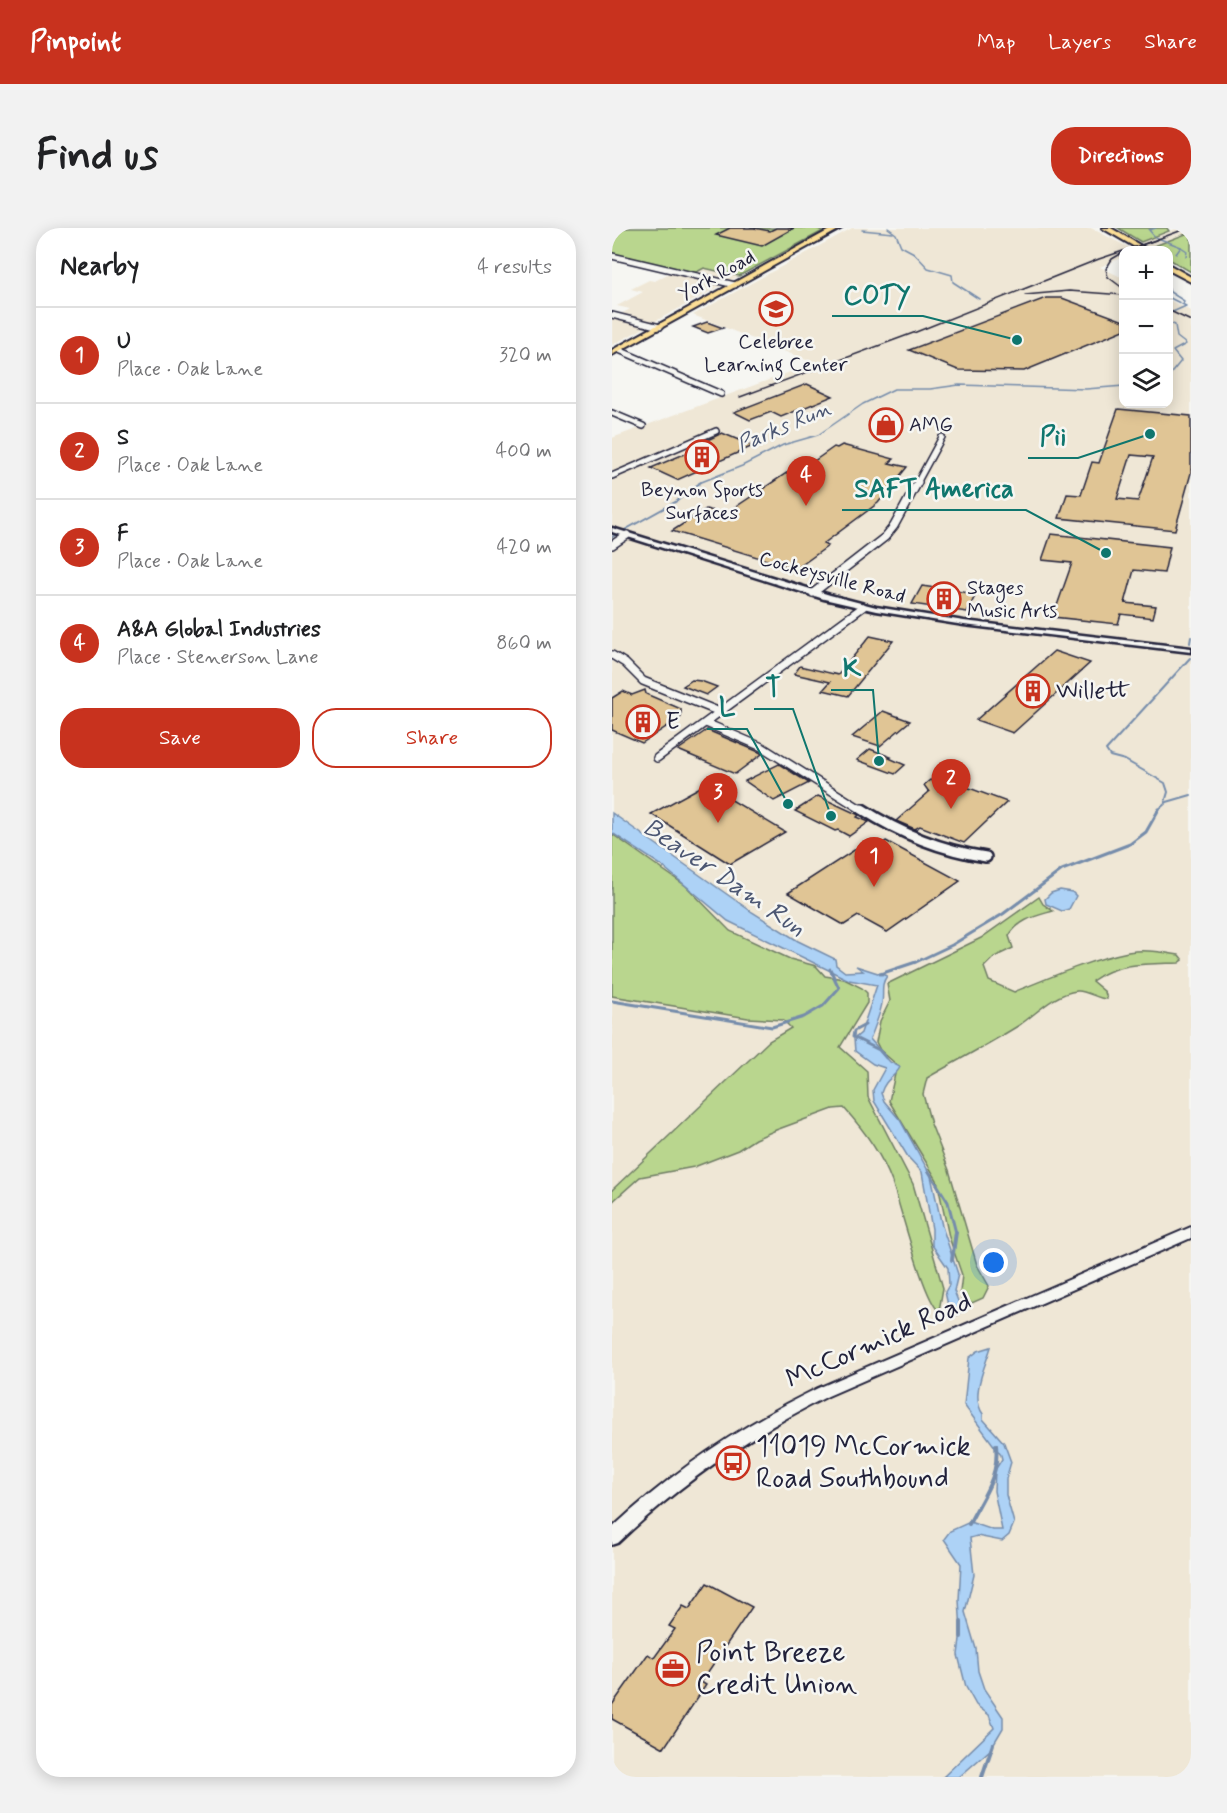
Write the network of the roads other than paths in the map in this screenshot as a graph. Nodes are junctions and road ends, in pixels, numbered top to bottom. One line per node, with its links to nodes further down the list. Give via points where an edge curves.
1 (1106, 228): 3 (main road)
2 (833, 229): 7 (main road, York Road)
3 (1137, 246)
4 (612, 256): 7 (street)
5 (1173, 269): 6 (main road)
6 (1191, 280)
7 (735, 285): 9 (main road, York Road)
8 (612, 315): 9 (street)
9 (660, 327): 10 (main road, York Road)
10 (616, 352): 11 (street)
11 (721, 394)
12 (612, 413): 13 (street)
13 (643, 426)
14 (716, 431): 16 (street)
15 (942, 437): 19 (street, via 885,537)
16 (612, 476)
17 (619, 532): 18 (street); 19 (street, Cockeysville Road)
18 (612, 545)
19 (813, 593): 20 (street, Cockeysville Road)
20 (863, 607): 21 (street, Cockeysville Road, via 953,622); 23 (street)
21 (1191, 650)
22 (612, 656): 23 (street, via 643,681)
23 (720, 712): 24 (street)
24 (706, 723): 25 (street); 26 (street, via 769,750 894,830 951,852)
25 (657, 758)
26 (986, 857)
27 (1191, 1232): 28 (main road, McCormick Road, via 780,1414 691,1470)
28 (612, 1538)

